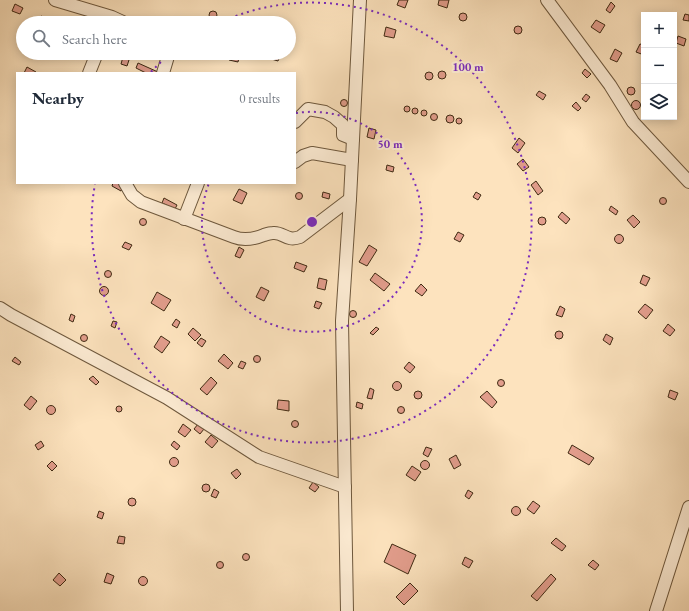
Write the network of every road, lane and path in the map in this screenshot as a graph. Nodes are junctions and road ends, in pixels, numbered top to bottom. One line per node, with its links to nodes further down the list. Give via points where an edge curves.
1 (55, 0): 4 (street)
2 (360, 0): 10 (street)
3 (548, 0): 13 (street, via 610,84 633,122)
4 (100, 16)
5 (94, 60): 7 (street)
6 (167, 60): 8 (street)
7 (89, 72)
8 (162, 72)
9 (296, 121): 10 (street, via 308,109 325,112 343,125 343,135)
10 (353, 139): 11 (street)
11 (352, 160): 12 (street, via 312,153); 16 (street)
12 (296, 161)
13 (689, 182)
14 (125, 184): 17 (street, via 141,202)
15 (198, 184): 17 (street)
16 (350, 199): 17 (street, via 297,239 273,232 249,240 238,239); 19 (street, via 342,321)
17 (184, 219)
18 (0, 308): 19 (street, via 166,398 259,457)
19 (345, 486): 21 (street)
20 (689, 507): 22 (street)
21 (347, 611)
22 (656, 611)

